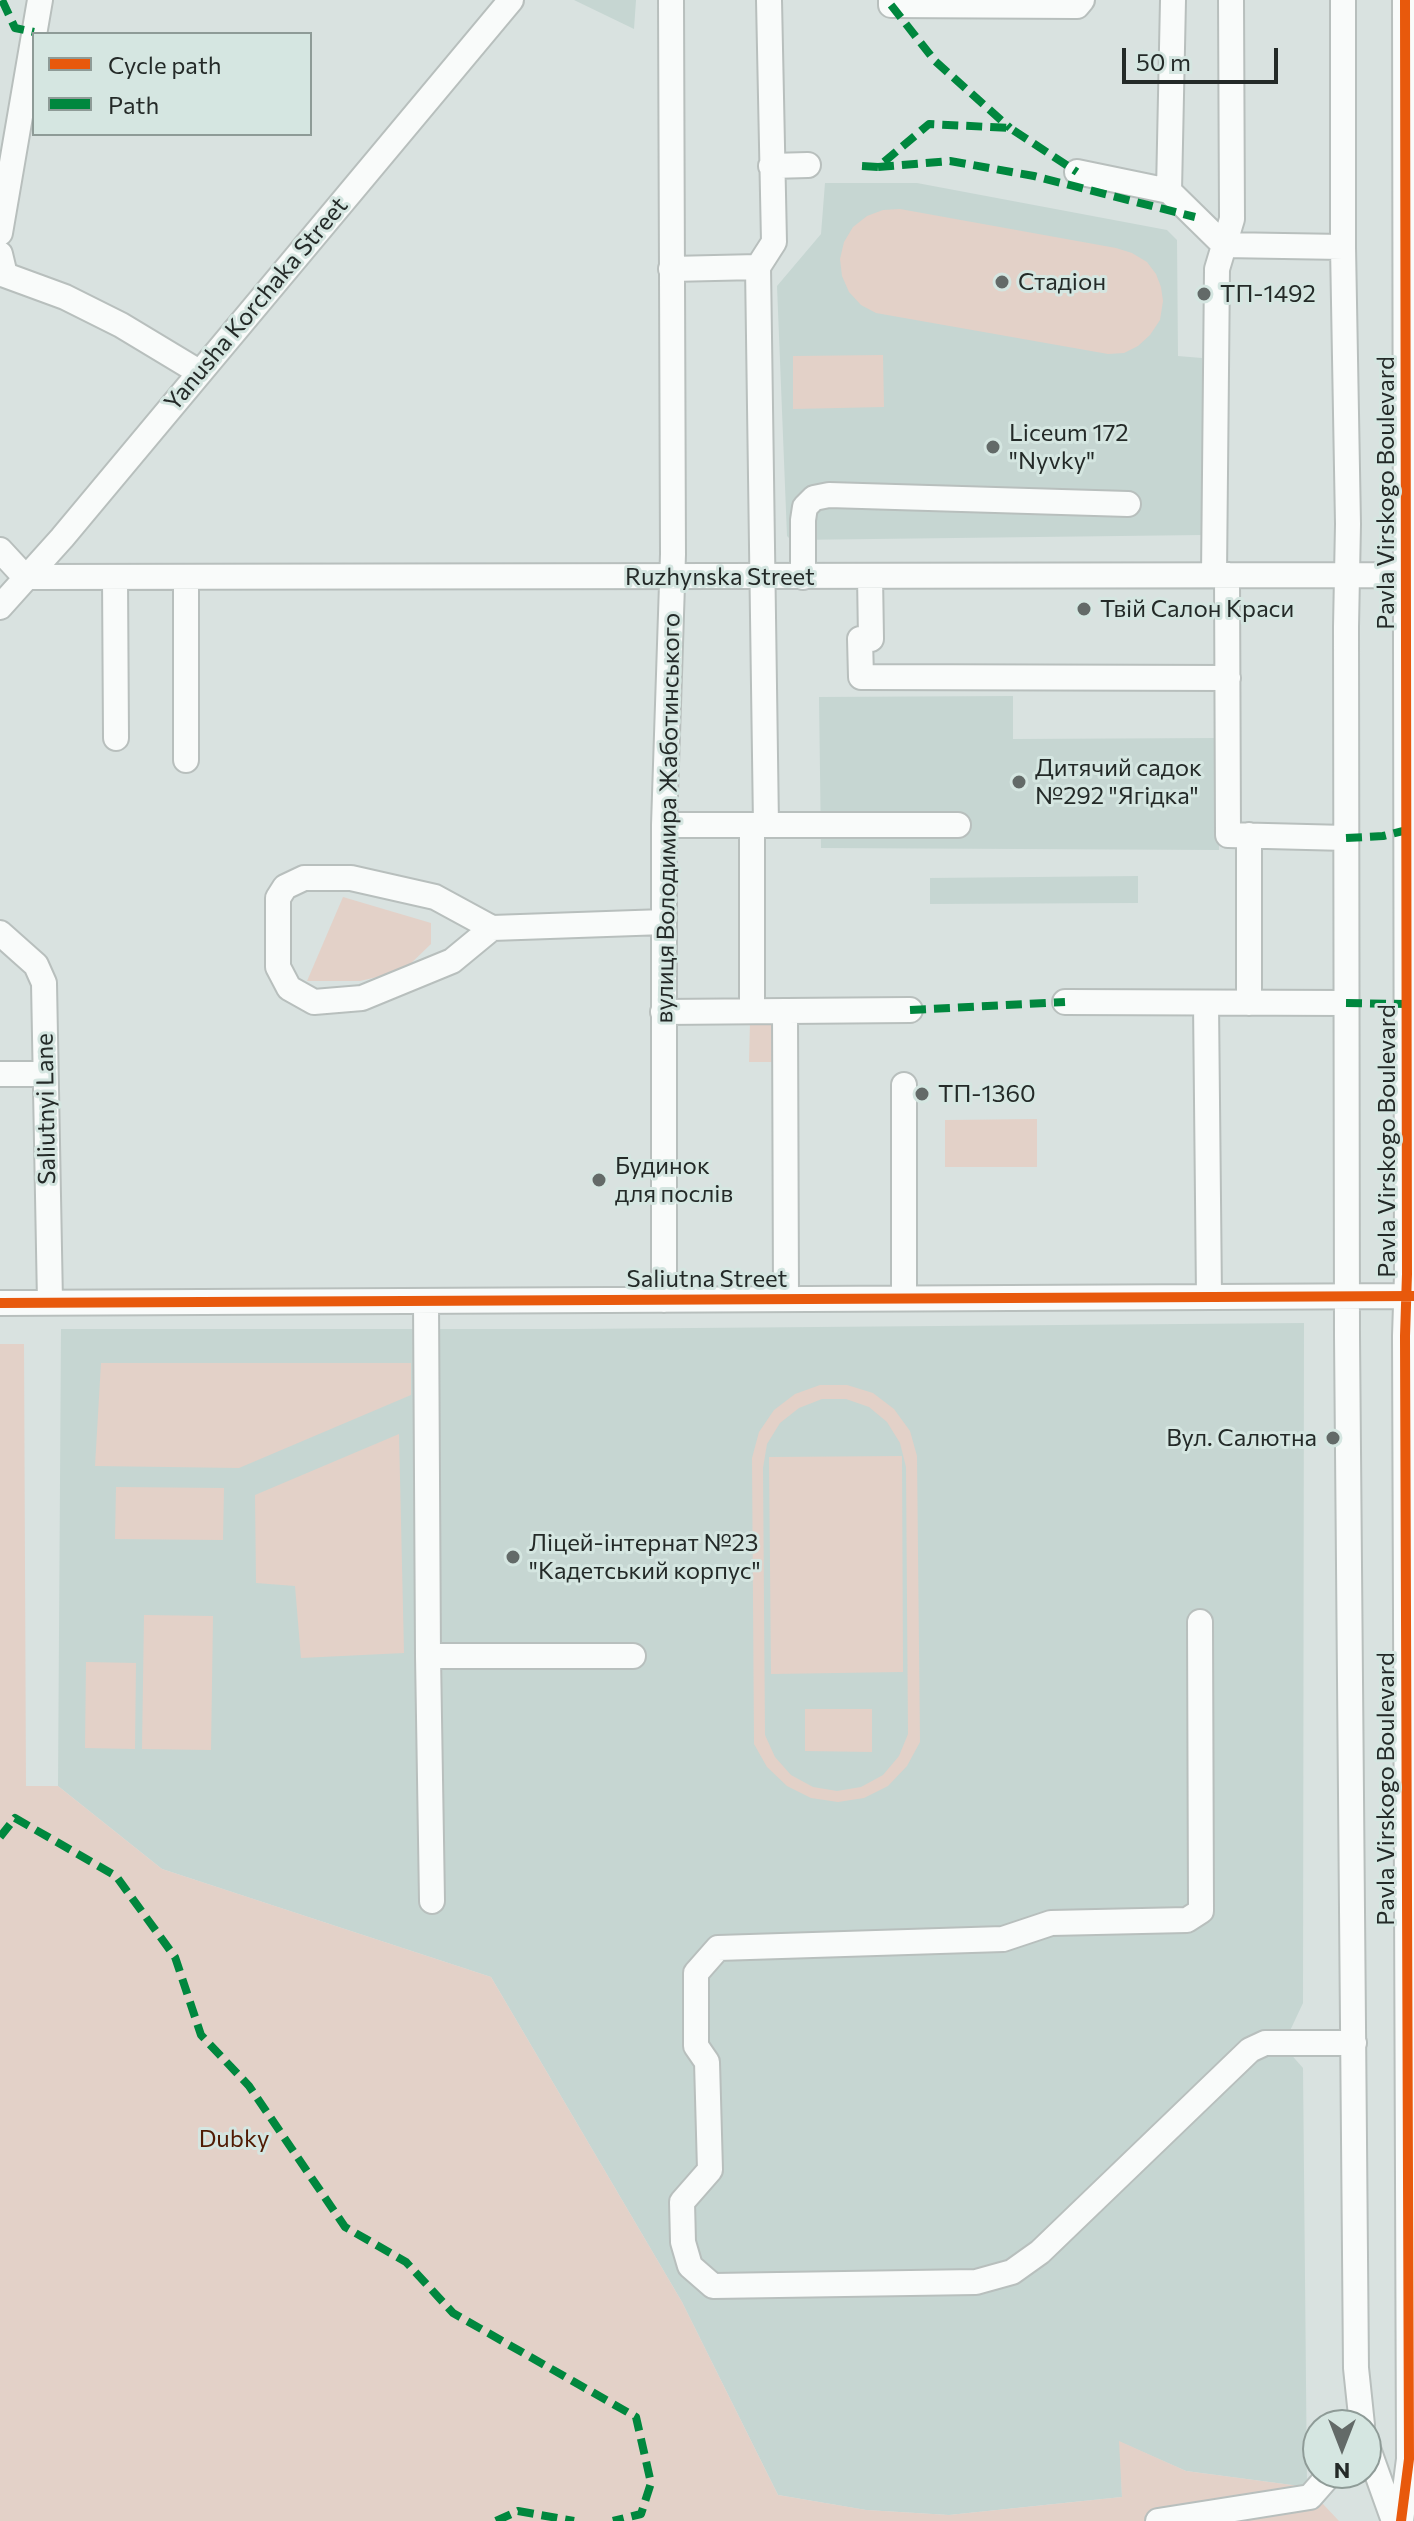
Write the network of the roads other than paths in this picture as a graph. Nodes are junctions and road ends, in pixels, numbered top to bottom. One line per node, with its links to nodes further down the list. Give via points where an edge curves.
1 (40, 0): 11 (street)
2 (511, 0): 25 (street, Yanusha Korchaka Street)
3 (671, 0): 24 (street, вулиця Володимира Жаботинського)
4 (769, 0): 15 (street)
5 (891, 0): 6 (street, via 891,5 1077,6)
6 (1082, 0)
7 (1173, 0): 17 (street)
8 (1231, 0): 19 (street, via 1232,219)
9 (1343, 0): 20 (street, Pavla Virskogo Boulevard)
10 (1405, 0): 13 (street, Pavla Virskogo Boulevard)
11 (35, 32)
12 (32, 47): 18 (street)
13 (1410, 129): 23 (street, Pavla Virskogo Boulevard)
14 (808, 165): 15 (street)
15 (771, 166): 22 (street, via 774,242)
16 (1077, 172): 17 (street)
17 (1169, 191): 19 (street)
18 (0, 233)
19 (1224, 245): 20 (street); 29 (street, via 1217,269)
20 (1343, 247): 30 (street, Pavla Virskogo Boulevard)
21 (0, 254): 25 (street, via 5,275 121,325)
22 (758, 267): 24 (street); 35 (street)
23 (1410, 268): 26 (street, Pavla Virskogo Boulevard)
24 (671, 269): 34 (street, вулиця Володимира Жаботинського)
25 (199, 372): 33 (street, Yanusha Korchaka Street)
26 (1409, 444): 31 (street, Pavla Virskogo Boulevard)
27 (1128, 504): 36 (street, via 814,498 805,507 803,520)
28 (0, 550): 33 (street)
29 (1220, 575): 30 (street, Ruzhynska Street); 32 (street, Ruzhynska Street); 41 (street)
30 (1347, 575): 31 (street, Ruzhynska Street); 49 (street, Pavla Virskogo Boulevard)
31 (1409, 575): 40 (street, Pavla Virskogo Boulevard)
32 (870, 576): 36 (street, Ruzhynska Street); 41 (street, via 871,639 860,639 861,677)
33 (25, 577): 37 (street, Ruzhynska Street); 39 (street, Yanusha Korchaka Street)
34 (672, 577): 35 (street, Ruzhynska Street); 38 (street, Ruzhynska Street); 44 (street, вулиця Володимира Жаботинського)
35 (763, 577): 36 (street, Ruzhynska Street); 45 (street)
36 (803, 577)
37 (115, 578): 38 (street, Ruzhynska Street); 42 (street)
38 (186, 578): 43 (street)
39 (0, 607)
40 (1410, 667): 47 (street, Pavla Virskogo Boulevard)
41 (1228, 678): 48 (street, via 1228,835)
42 (116, 738)
43 (186, 760)
44 (664, 825): 45 (street); 50 (street, вулиця Володимира Жаботинського)
45 (759, 825): 46 (street); 59 (street)
46 (958, 825)
47 (1410, 830): 57 (street, Pavla Virskogo Boulevard)
48 (1249, 835): 49 (street); 55 (street)
49 (1346, 838): 56 (street, Pavla Virskogo Boulevard)
50 (664, 922): 51 (street); 61 (street, вулиця Володимира Жаботинського)
51 (492, 928): 51 (street, via 435,897 351,878 304,878 285,887 278,898 278,967 289,988 314,1002 362,998 452,961)
52 (0, 933): 63 (street, Saliutnyi Lane, via 41,972)
53 (1065, 1002): 54 (street)
54 (1206, 1003): 55 (street); 68 (street)
55 (1249, 1003): 56 (street)
56 (1346, 1003): 66 (street, Pavla Virskogo Boulevard)
57 (1410, 1004): 65 (street, Pavla Virskogo Boulevard)
58 (910, 1010): 60 (street)
59 (752, 1011): 60 (street); 61 (street)
60 (785, 1011): 70 (street)
61 (663, 1012): 71 (street, вулиця Володимира Жаботинського)
62 (0, 1074): 63 (street)
63 (45, 1074): 73 (street, Saliutnyi Lane)
64 (904, 1085): 69 (street)
65 (1410, 1160): 67 (street, Pavla Virskogo Boulevard)
66 (1347, 1296): 67 (street, Saliutna Street); 68 (street, Saliutna Street); 80 (street, Pavla Virskogo Boulevard)
67 (1410, 1296): 78 (street, Pavla Virskogo Boulevard)
68 (1209, 1297): 69 (street, Saliutna Street)
69 (904, 1298): 70 (street, Saliutna Street)
70 (786, 1299): 71 (street, Saliutna Street)
71 (664, 1300): 72 (street, Saliutna Street)
72 (426, 1301): 73 (street, Saliutna Street); 76 (street)
73 (50, 1302): 74 (street, Saliutna Street)
74 (0, 1303)
75 (1200, 1622): 80 (street, via 1201,1911 1187,1920 1051,1923 1003,1939 718,1948 696,1973 696,2046 707,2062 710,2170 682,2202 690,2266 713,2286 976,2282 1012,2272 1040,2252 1250,2050 1265,2043)
76 (428, 1656): 77 (street); 79 (street)
77 (633, 1656)
78 (1410, 1703): 81 (street, Pavla Virskogo Boulevard)
79 (432, 1901)
80 (1354, 2043): 82 (street, Pavla Virskogo Boulevard)
81 (1410, 2124): 87 (street, Pavla Virskogo Boulevard, via 1409,2459)
82 (1360, 2409)
83 (1382, 2488): 86 (street)
84 (1317, 2489): 85 (street, via 1310,2497)
85 (1158, 2521)
86 (1394, 2521)
87 (1401, 2521)

